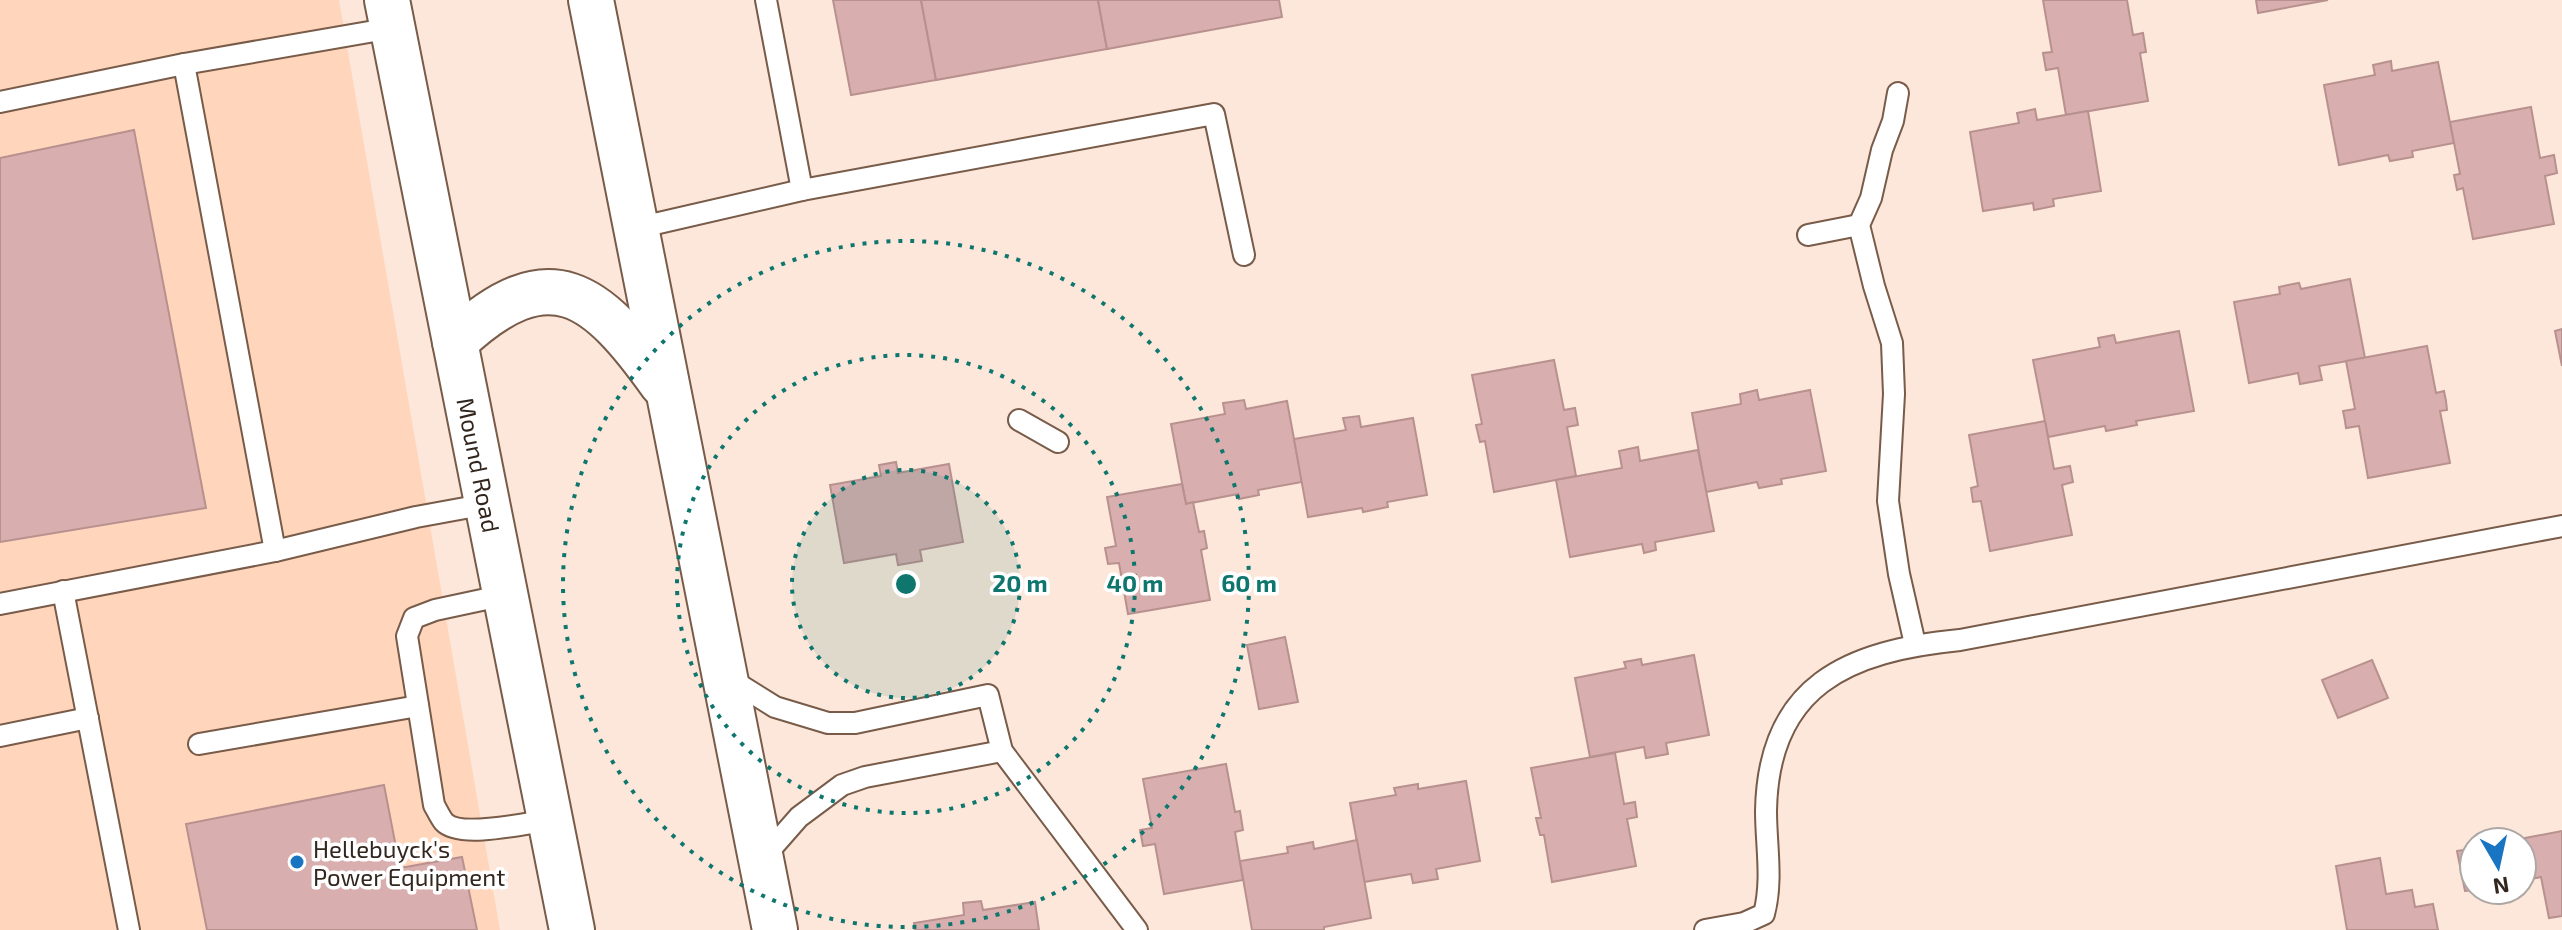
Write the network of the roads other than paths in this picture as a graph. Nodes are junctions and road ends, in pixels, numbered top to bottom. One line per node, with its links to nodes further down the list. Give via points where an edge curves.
1 (591, 0): 9 (main road)
2 (766, 0): 7 (lane)
3 (390, 14): 4 (lane); 12 (main road, Mound Road)
4 (184, 64): 6 (lane); 18 (lane)
5 (1898, 93): 8 (lane)
6 (0, 102)
7 (802, 190): 9 (lane); 11 (lane, via 1214,114)
8 (1859, 225): 10 (lane); 22 (lane, via 1892,343 1888,501)
9 (637, 228): 13 (main road)
10 (1808, 235)
11 (1244, 255)
12 (455, 342): 13 (main road, via 505,303 528,294 573,295 595,307 632,342); 16 (main road, Mound Road)
13 (668, 393): 23 (main road)
14 (1019, 420): 15 (lane)
15 (1058, 442)
16 (487, 504): 18 (lane); 20 (main road, Mound Road)
17 (2562, 526): 22 (lane, via 1960,640)
18 (275, 551): 19 (lane)
19 (63, 591): 21 (lane); 25 (lane)
20 (505, 595): 24 (lane, via 414,618 407,636); 29 (main road, Mound Road)
21 (0, 604)
22 (1915, 644): 35 (lane, via 1833,674 1802,697 1779,732 1768,772 1769,895 1764,914)
23 (724, 675): 28 (lane, via 775,707 828,723 855,723 988,695); 30 (main road)
24 (418, 706): 27 (lane); 29 (lane, via 434,805 445,823 458,830 479,830)
25 (88, 718): 26 (lane); 31 (lane)
26 (0, 736)
27 (199, 744)
28 (1002, 751): 30 (lane, via 842,785 799,817); 34 (lane)
29 (550, 820): 32 (main road, Mound Road)
30 (761, 861): 33 (main road)
31 (129, 930)
32 (572, 930)
33 (775, 930)
34 (1137, 930)
35 (1705, 930)

